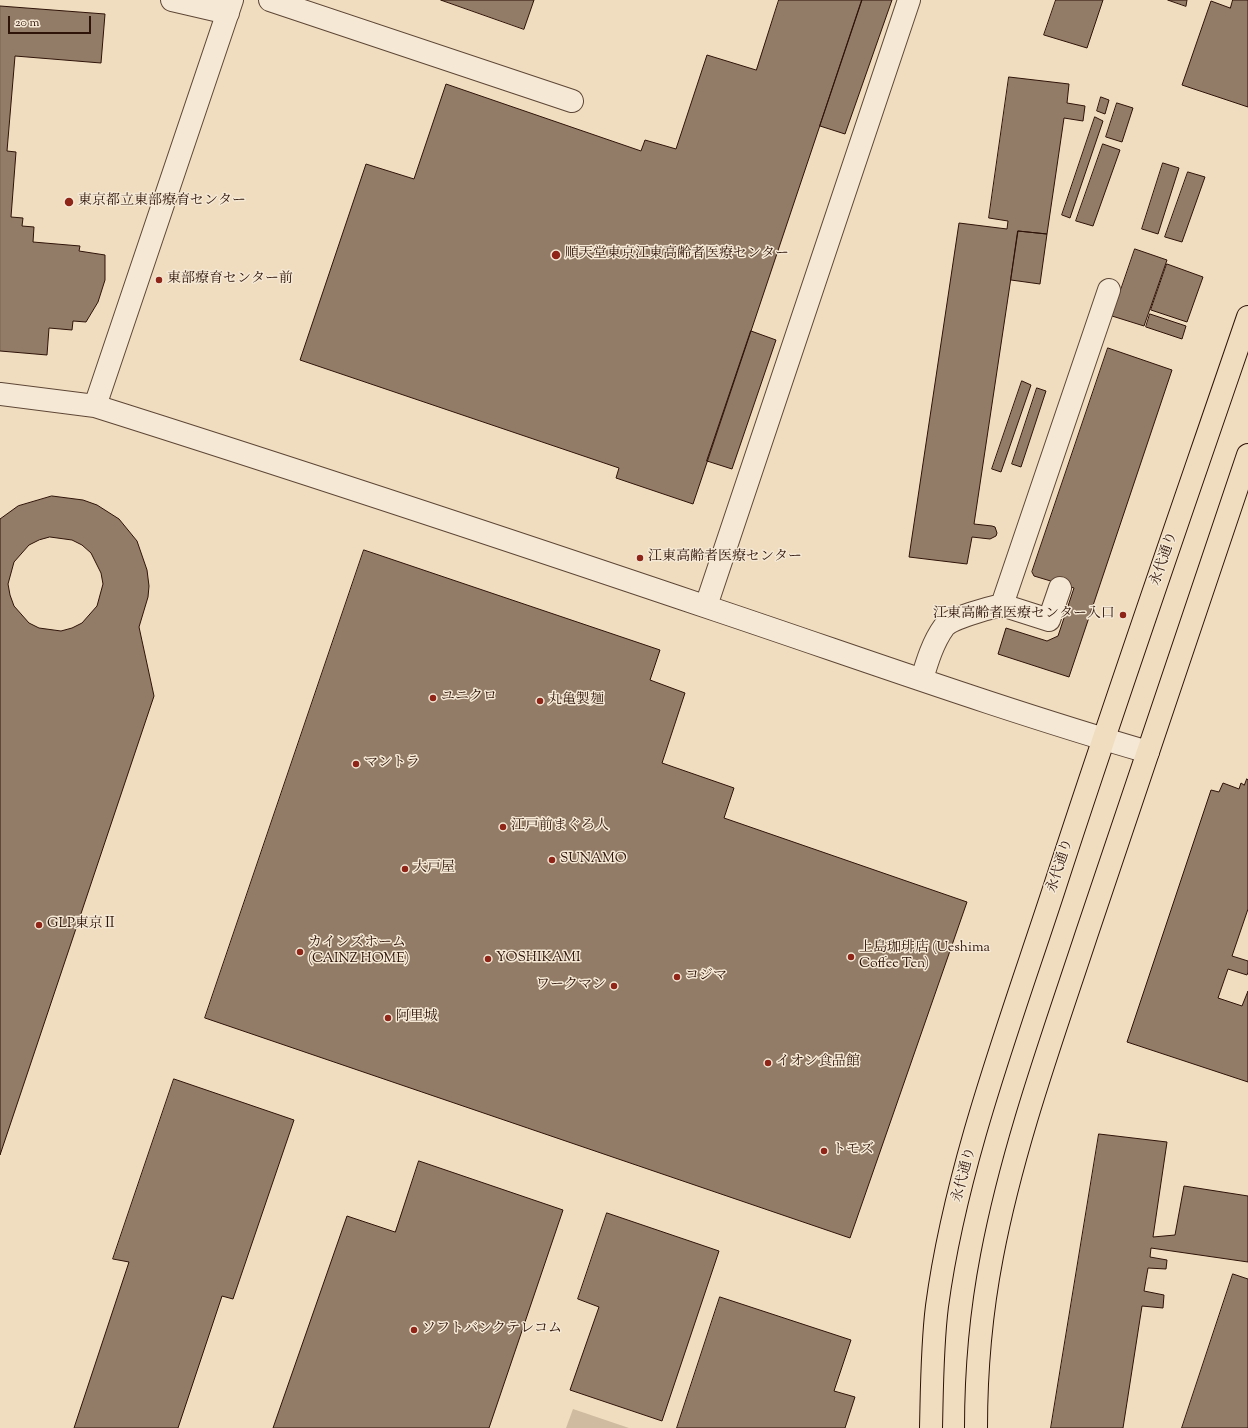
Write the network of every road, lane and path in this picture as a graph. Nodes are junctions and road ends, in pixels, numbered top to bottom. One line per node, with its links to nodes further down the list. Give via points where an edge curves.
1 (172, 0): 4 (street)
2 (270, 0): 5 (street)
3 (909, 0): 12 (street)
4 (230, 7): 9 (street)
5 (572, 101)
6 (1109, 290): 13 (street)
7 (1248, 317): 15 (main road, 永代通り)
8 (0, 394): 9 (street)
9 (95, 406): 12 (street, via 319,476)
10 (1248, 455): 16 (main road)
11 (1060, 588): 13 (street, via 1049,620)
12 (706, 606): 14 (street)
13 (1002, 606): 14 (street, via 978,610 944,626 927,660)
14 (922, 679): 15 (street)
15 (1103, 739): 16 (street); 17 (main road, 永代通り, via 994,1070 949,1238 937,1306)
16 (1148, 752): 18 (main road, via 1038,1083 1011,1178 992,1254 983,1316 976,1376)
17 (931, 1428)
18 (976, 1428)

